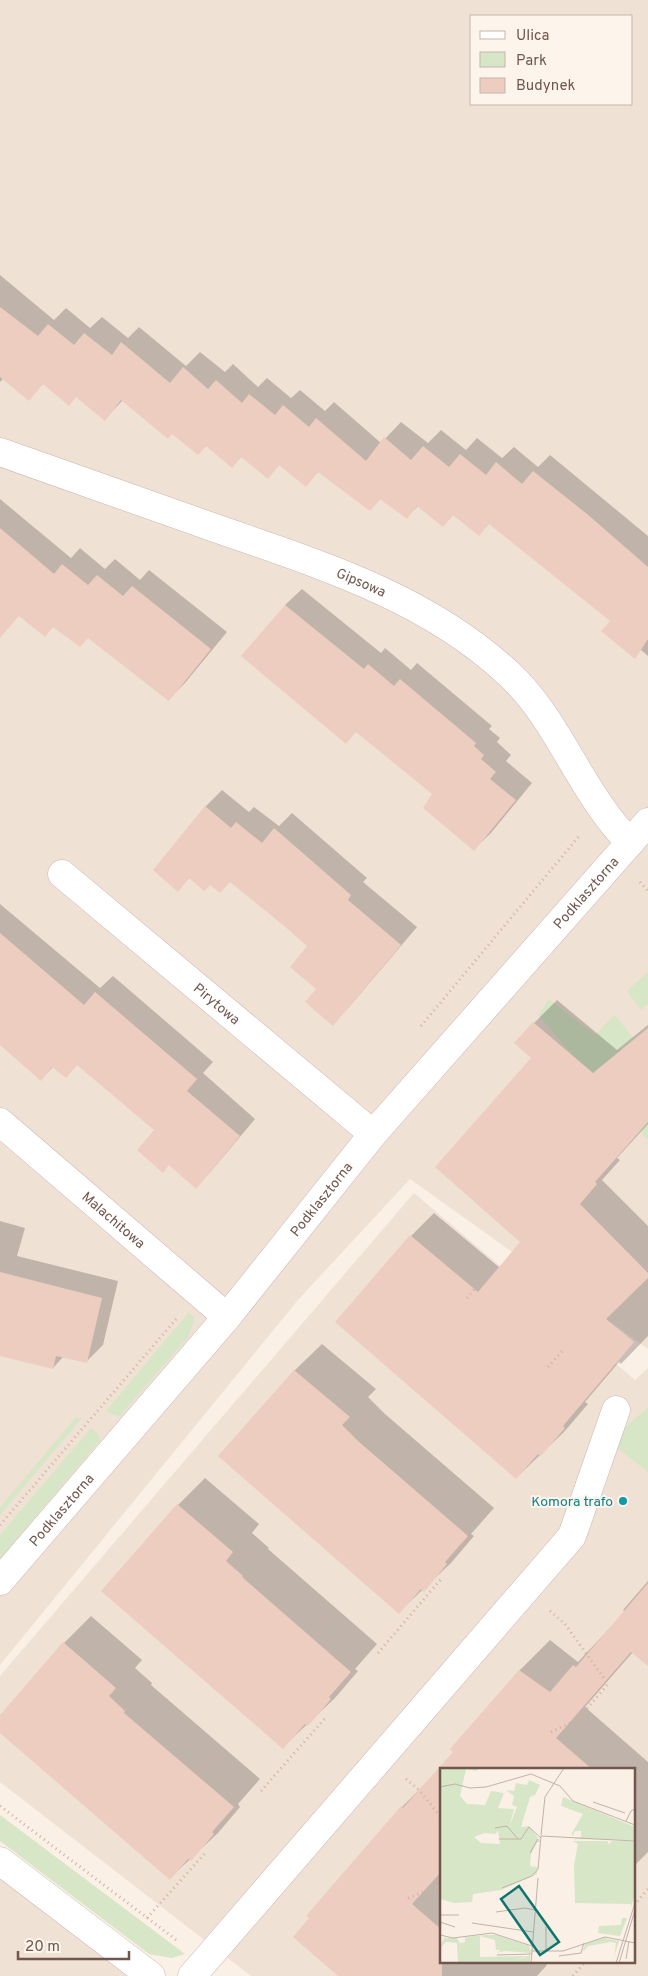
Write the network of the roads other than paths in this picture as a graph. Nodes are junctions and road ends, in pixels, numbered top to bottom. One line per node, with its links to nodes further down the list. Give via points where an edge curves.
1 (0, 452): 3 (street, Gipsowa, via 340,572 424,612 511,675 542,713 603,811)
2 (648, 822): 3 (street, Podklasztorna)
3 (630, 843): 6 (street, Podklasztorna)
4 (62, 874): 6 (street, Pirytowa)
5 (0, 1122): 7 (street, Malachitowa)
6 (373, 1134): 7 (street, Podklasztorna)
7 (227, 1317): 9 (street, Podklasztorna)
8 (616, 1410): 12 (street, via 572,1536)
9 (0, 1581)
10 (0, 1861): 11 (street)
11 (151, 1976)
12 (192, 1976)

